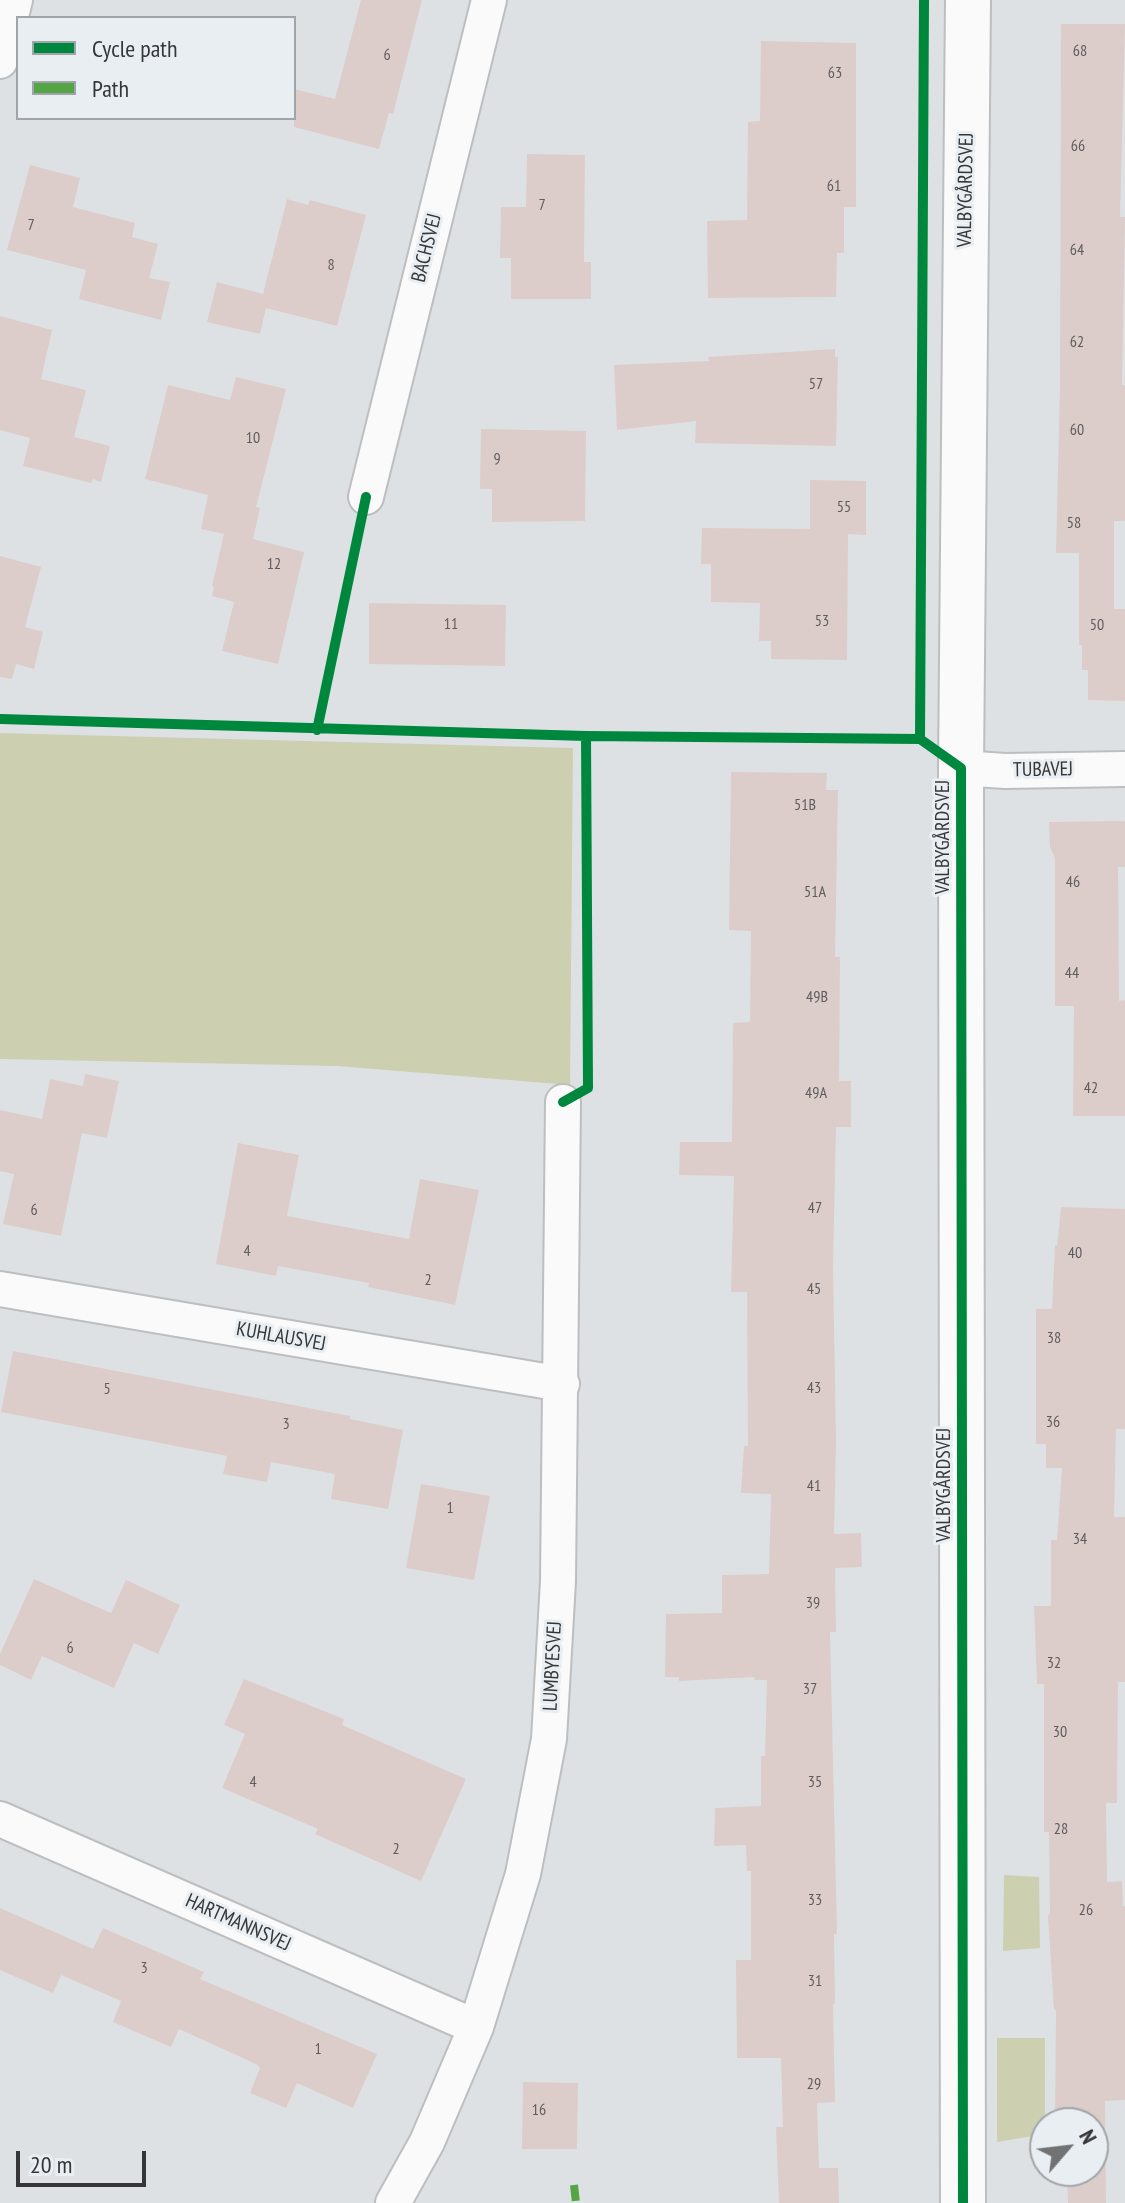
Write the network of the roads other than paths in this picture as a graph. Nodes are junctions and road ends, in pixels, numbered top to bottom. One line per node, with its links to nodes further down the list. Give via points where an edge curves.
1 (15, 0): 4 (street)
2 (489, 0): 5 (street, BACHSVEJ)
3 (968, 0): 6 (street, VALBYGÅRDSVEJ)
4 (0, 61)
5 (366, 497)
6 (961, 768): 7 (street, TUBAVEJ); 14 (street, VALBYGÅRDSVEJ)
7 (1125, 769)
8 (563, 1102): 10 (street, LUMBYESVEJ)
9 (0, 1289): 10 (street, KUHLAUSVEJ)
10 (562, 1384): 12 (street, LUMBYESVEJ, via 549,1739 523,1874)
11 (0, 1819): 12 (street, HARTMANNSVEJ)
12 (476, 2027): 13 (street, LUMBYESVEJ, via 427,2142)
13 (393, 2203)
14 (963, 2203)

